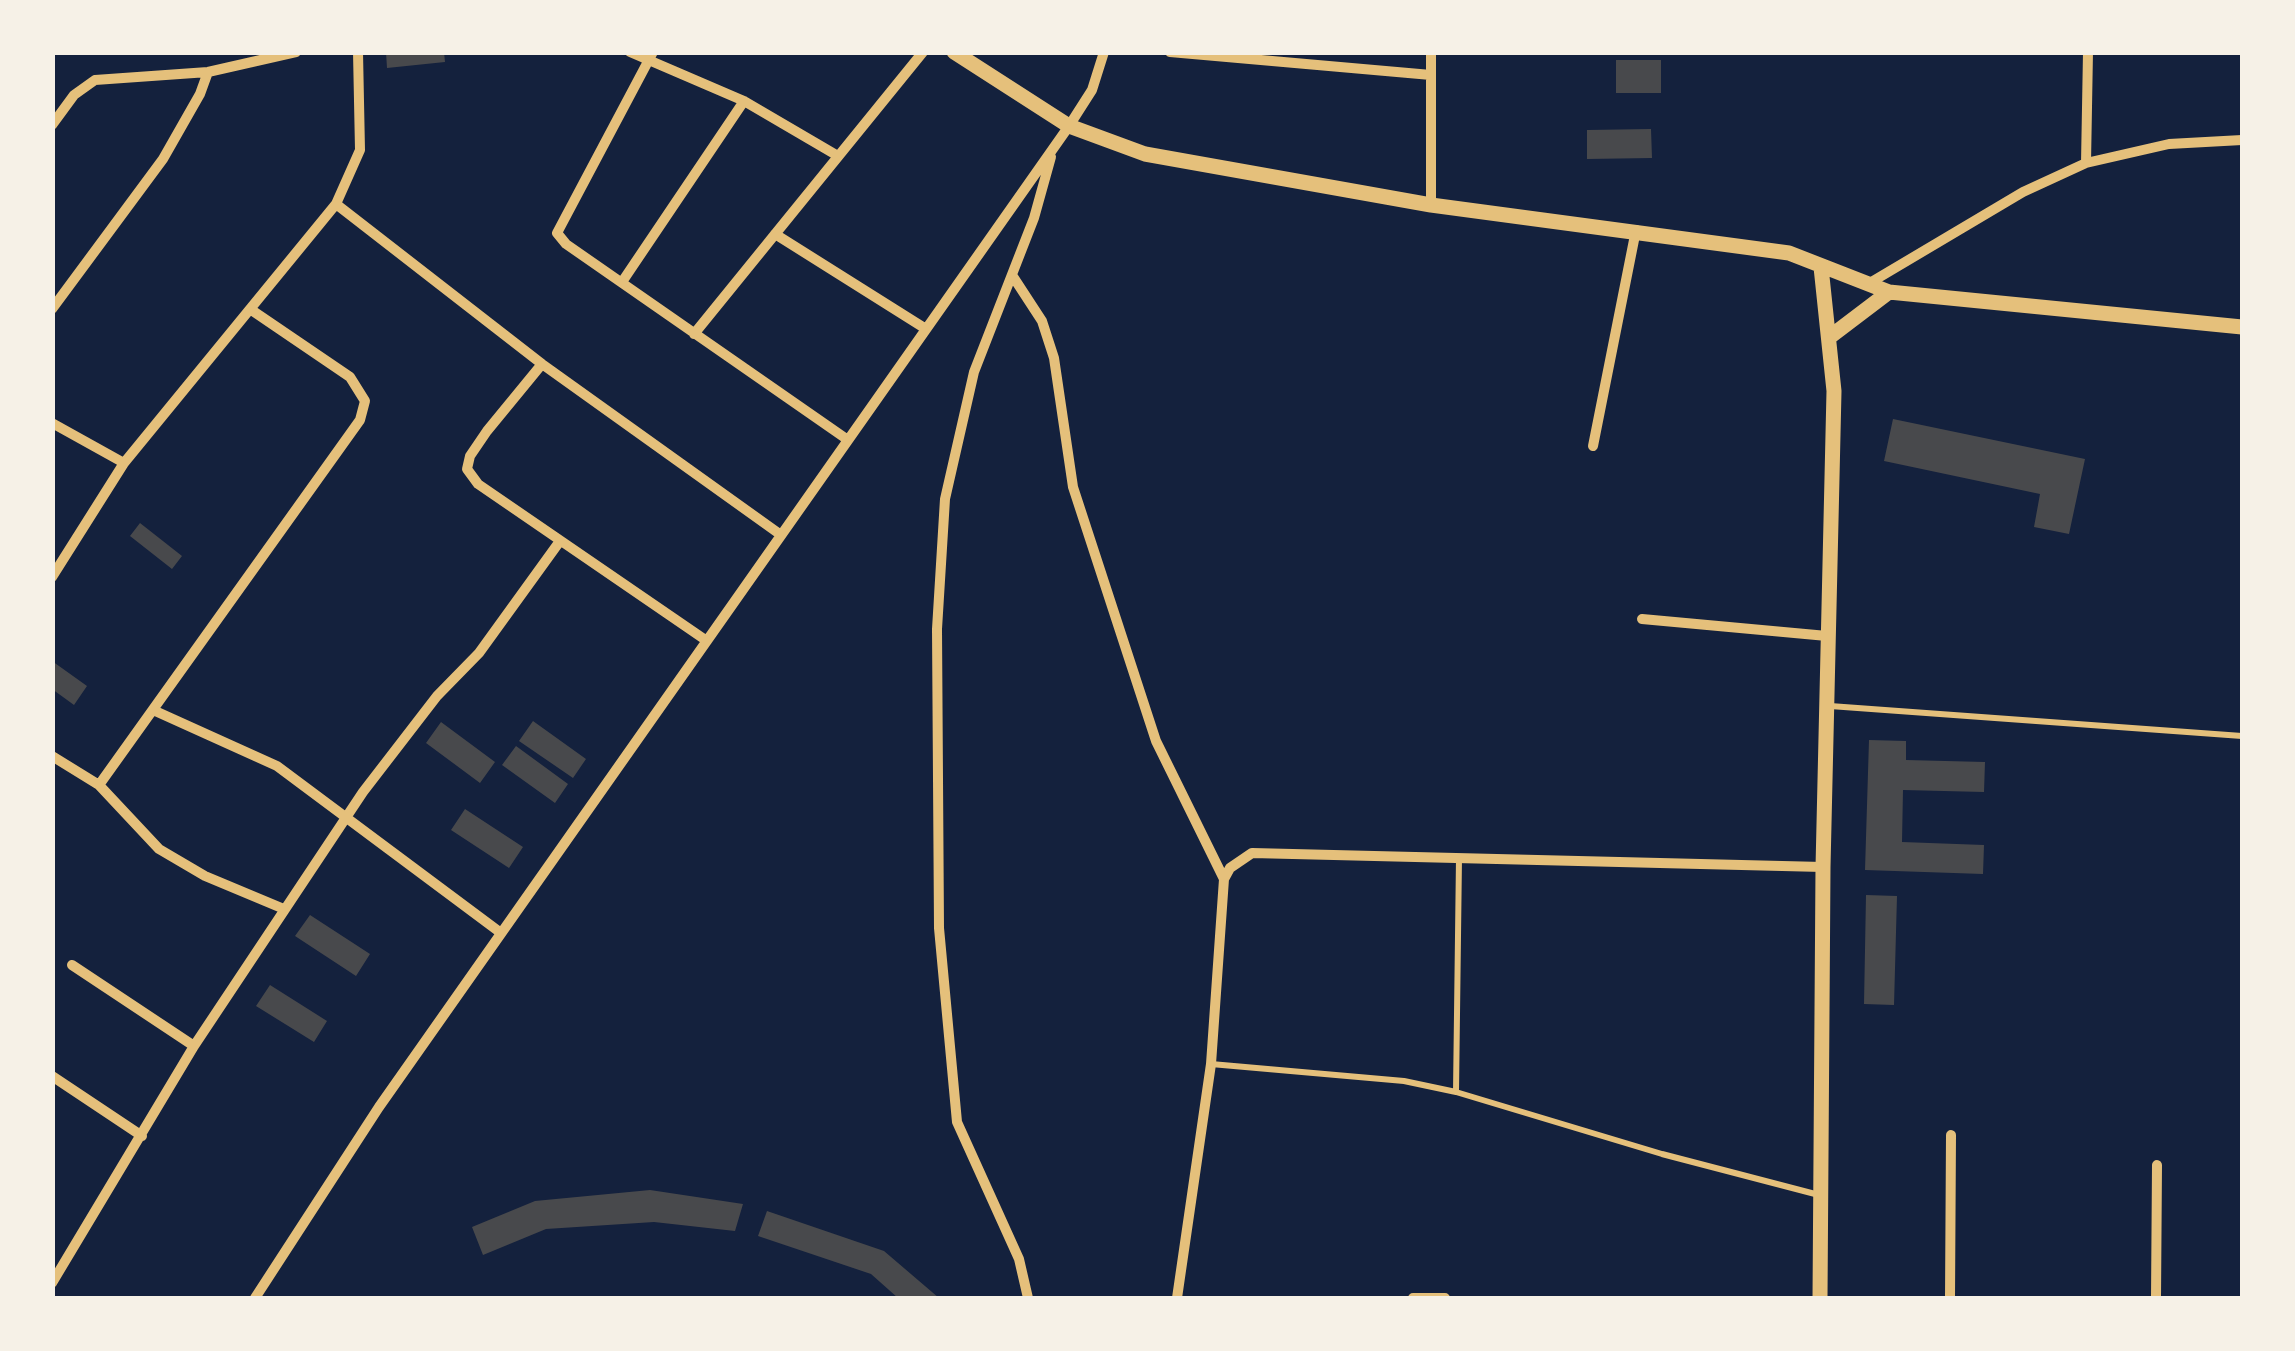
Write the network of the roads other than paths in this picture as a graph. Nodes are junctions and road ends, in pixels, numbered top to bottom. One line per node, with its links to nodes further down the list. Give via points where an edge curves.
1 (296, 52): 11 (street)
2 (358, 52): 20 (street, via 360,150)
3 (630, 52): 10 (street)
4 (923, 52): 18 (street)
5 (954, 52): 15 (street)
6 (1170, 52): 12 (street)
7 (1431, 52): 12 (street)
8 (2088, 52): 19 (street)
9 (1105, 53): 15 (street)
10 (652, 56): 13 (street); 26 (street, via 557,232)
11 (208, 72): 14 (street, via 95,80); 29 (street, via 163,158)
12 (1431, 75): 21 (street)
13 (744, 101): 18 (street); 26 (street)
14 (52, 125)
15 (1069, 126): 17 (street); 21 (street, via 1145,154)
16 (2242, 140): 19 (street, via 2168,144)
17 (1054, 146): 25 (street); 32 (street)
18 (838, 156): 23 (street)
19 (2086, 163): 27 (street)
20 (336, 204): 30 (street); 35 (street)
21 (1430, 204): 22 (street)
22 (1636, 229): 24 (street, via 1789,252); 38 (street)
23 (775, 234): 32 (street); 33 (street)
24 (1820, 267): 27 (street); 34 (street)
25 (1012, 275): 54 (street, via 1042,321 1054,358 1073,487 1156,741); 68 (street, via 974,372 945,499 937,629 939,928 957,1122 1019,1259)
26 (622, 282): 33 (street)
27 (1866, 285): 28 (street)
28 (1889, 292): 31 (street); 34 (street)
29 (52, 308)
30 (250, 309): 39 (street); 47 (street, via 350,377 365,402 360,420)
31 (2242, 327)
32 (926, 330): 37 (street)
33 (694, 334): 37 (street)
34 (1831, 336): 44 (street)
35 (542, 364): 40 (street); 41 (street, via 487,431 467,470)
36 (52, 423): 39 (street)
37 (848, 440): 40 (street)
38 (1594, 446)
39 (124, 464): 42 (street)
40 (782, 535): 45 (street)
41 (560, 541): 45 (street); 51 (street)
42 (52, 577)
43 (1642, 618): 44 (street)
44 (1827, 636): 46 (street)
45 (707, 641): 56 (street)
46 (1826, 706): 48 (lane); 53 (street)
47 (153, 710): 50 (street); 51 (street, via 277,766)
48 (2242, 736)
49 (52, 756): 50 (street)
50 (99, 785): 55 (street, via 159,849)
51 (346, 820): 55 (street); 56 (street)
52 (1459, 856): 53 (street); 54 (street, via 1252,853); 61 (lane)
53 (1823, 867): 65 (street)
54 (1224, 879): 59 (street)
55 (284, 909): 58 (street)
56 (501, 933): 67 (street)
57 (72, 965): 58 (street)
58 (194, 1046): 63 (street)
59 (1212, 1064): 61 (lane); 69 (street)
60 (52, 1076): 63 (street)
61 (1456, 1092): 65 (lane)
62 (1951, 1135): 73 (street)
63 (142, 1136): 66 (street)
64 (2157, 1165): 74 (street)
65 (1820, 1195): 72 (street)
66 (52, 1283)
67 (256, 1298)
68 (1028, 1298)
69 (1177, 1298)
70 (1412, 1298): 71 (street)
71 (1445, 1298)
72 (1820, 1298)
73 (1950, 1298)
74 (2156, 1298)

